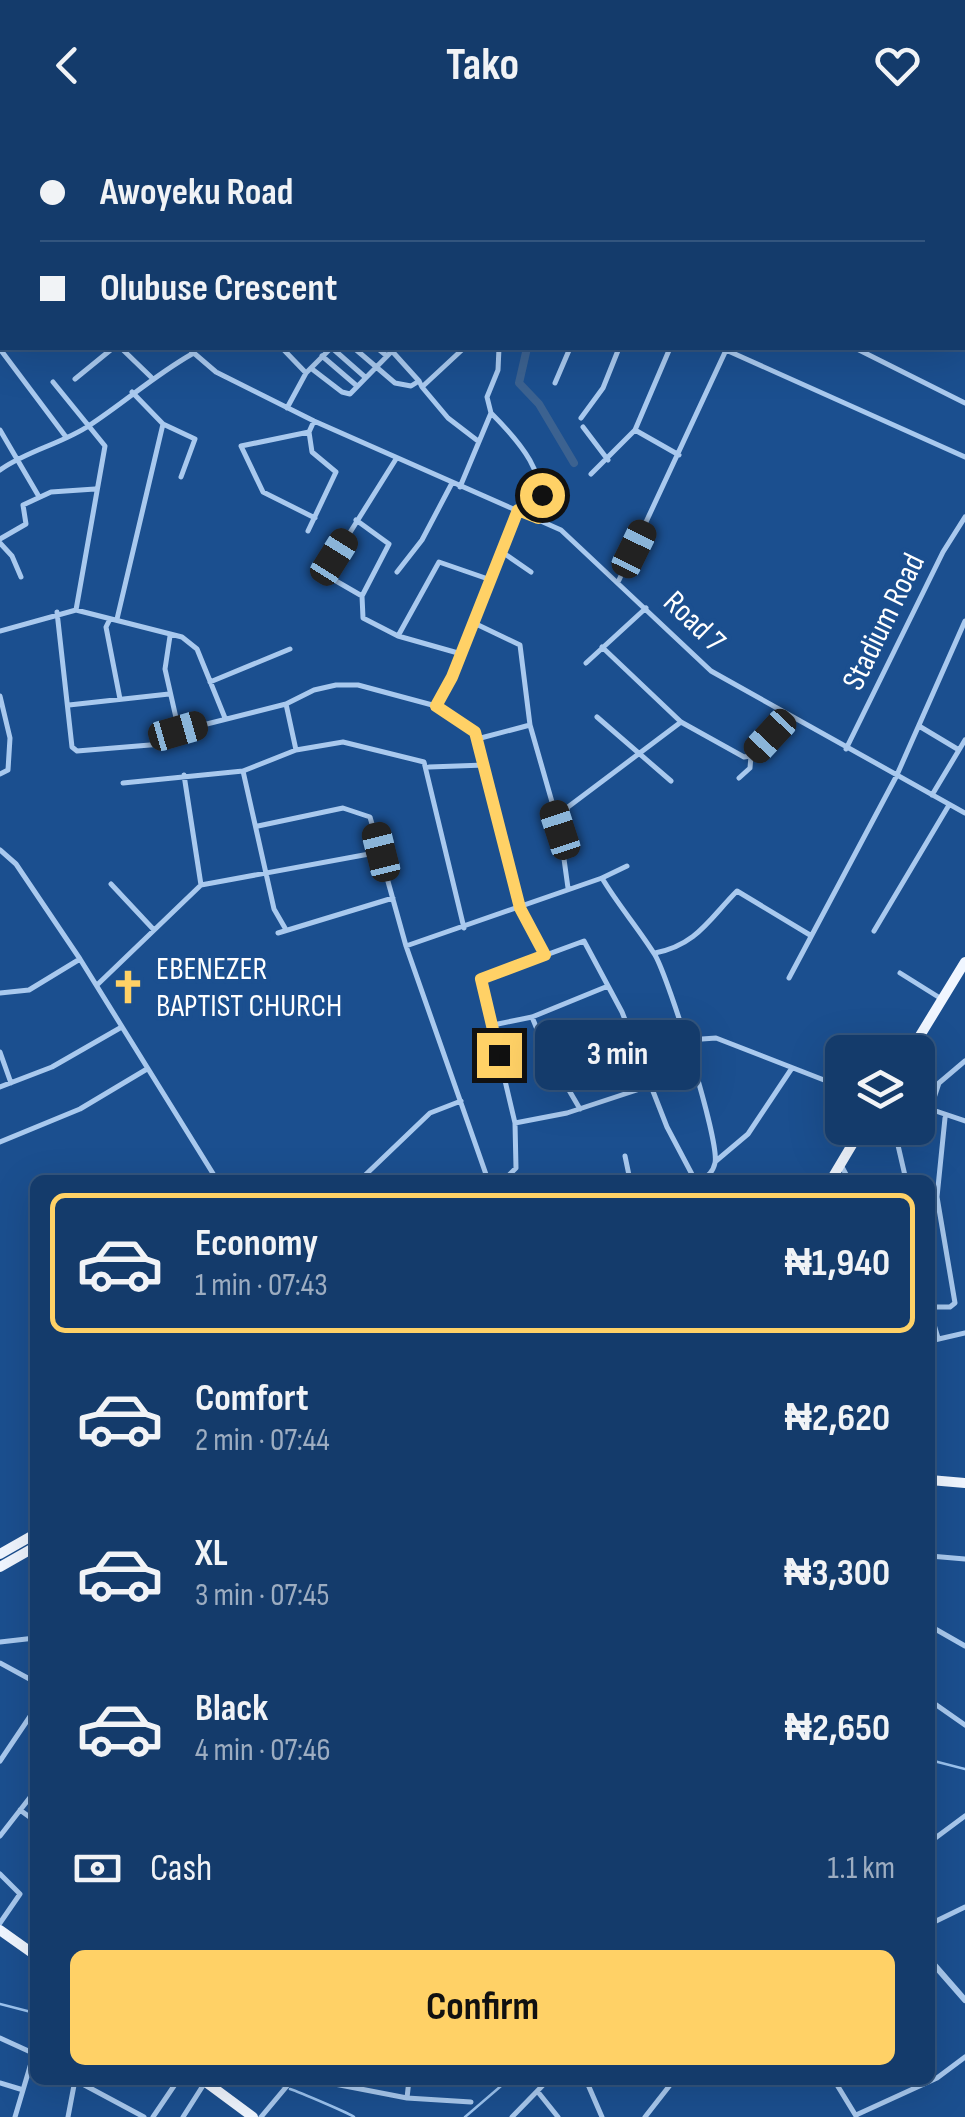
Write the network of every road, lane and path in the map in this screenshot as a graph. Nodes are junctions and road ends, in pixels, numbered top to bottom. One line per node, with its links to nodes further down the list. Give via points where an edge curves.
1 (1, 350): 40 (street)
2 (111, 350): 23 (street)
3 (123, 350): 22 (street)
4 (284, 350): 20 (street)
5 (330, 350): 18 (street)
6 (334, 350): 21 (street)
7 (356, 350): 19 (street)
8 (391, 350): 19 (street); 26 (street)
9 (462, 350): 26 (street)
10 (499, 350): 31 (street, via 487,397)
11 (569, 350): 25 (street)
12 (618, 350): 32 (street)
13 (669, 350): 38 (street)
14 (726, 350): 42 (street)
15 (731, 350): 43 (street)
16 (859, 350): 29 (street)
17 (190, 351): 22 (street); 30 (street, Road 7)
18 (322, 356): 20 (street); 27 (street)
19 (376, 366): 21 (street); 26 (street, via 395,383)
20 (309, 371): 27 (street, via 346,394); 30 (street)
21 (365, 376): 27 (street)
22 (151, 378): 28 (street)
23 (75, 379)
24 (53, 382): 35 (street)
25 (555, 383)
26 (420, 384): 41 (street)
27 (356, 386)
28 (132, 392): 34 (street); 35 (street)
29 (965, 403)
30 (287, 408): 33 (street, Road 7)
31 (491, 413): 41 (street); 56 (street, via 538,472)
32 (581, 418)
33 (314, 421): 39 (street); 45 (street, Road 7)
34 (163, 424): 49 (street, via 193,437); 70 (street)
35 (90, 426): 40 (street); 51 (street, via 105,446)
36 (584, 427): 46 (street)
37 (0, 430): 44 (street)
38 (635, 430): 42 (street); 46 (street)
39 (309, 432): 55 (street, via 312,452 336,472); 55 (street, via 241,446 262,492)
40 (66, 437): 44 (street)
41 (478, 441): 50 (street)
42 (679, 455): 65 (street)
43 (965, 456)
44 (18, 457): 47 (street); 52 (street)
45 (396, 459): 50 (street, Road 7); 57 (street)
46 (608, 460): 48 (street)
47 (0, 470)
48 (591, 474)
49 (181, 477)
50 (456, 485): 53 (street, Road 7); 61 (street)
51 (95, 489): 52 (street); 68 (street)
52 (38, 495): 59 (street, via 23,505 26,524)
53 (518, 510): 56 (street, Road 7); 60 (street)
54 (965, 517): 96 (street, Stadium Road)
55 (315, 518): 58 (street)
56 (538, 518): 65 (street, Road 7)
57 (356, 520): 66 (street, via 390,544); 66 (street, via 324,574)
58 (308, 531)
59 (0, 541): 63 (street)
60 (502, 552): 62 (street); 64 (street)
61 (397, 572)
62 (531, 572)
63 (21, 577)
64 (491, 580): 72 (street); 75 (street, via 440,562)
65 (619, 580): 67 (street, Road 7)
66 (362, 596): 75 (street, via 363,618)
67 (647, 607): 76 (street); 88 (street, Road 7, via 711,671)
68 (76, 610): 69 (street); 70 (street)
69 (58, 612): 73 (street); 84 (street)
70 (114, 618): 74 (street); 83 (street, via 106,627)
71 (965, 620): 92 (street)
72 (474, 623): 78 (street); 91 (street, via 520,645)
73 (0, 630)
74 (170, 636): 80 (street, via 197,649); 81 (street)
75 (398, 636): 78 (street)
76 (602, 647): 79 (street); 90 (street)
77 (290, 650): 80 (street)
78 (458, 653): 86 (street)
79 (586, 663)
80 (210, 682): 89 (street)
81 (169, 694): 83 (street); 93 (street)
82 (0, 696): 104 (street, via 11,759)
83 (120, 699): 84 (street)
84 (69, 704): 93 (street, via 72,747 78,750 162,744)
85 (286, 704): 86 (street, via 314,690 358,685); 89 (street); 97 (street)
86 (436, 706): 94 (street, via 470,726)
87 (598, 716): 100 (street)
88 (788, 716): 96 (street, Road 7); 99 (street)
89 (224, 718): 93 (street)
90 (681, 722): 99 (street); 100 (street)
91 (530, 725): 94 (street); 114 (street)
92 (919, 726): 98 (street); 106 (street)
93 (178, 731)
94 (477, 739): 101 (street)
95 (965, 740): 98 (street)
96 (846, 749): 106 (street, Road 7)
97 (296, 750): 102 (street, via 352,742); 103 (street)
98 (959, 750): 110 (street)
99 (751, 756): 107 (street)
100 (638, 757): 108 (street); 114 (street, via 576,800)
101 (485, 765): 102 (street); 124 (street)
102 (428, 767): 126 (street)
103 (243, 770): 105 (street); 113 (street)
104 (0, 774)
105 (184, 775): 109 (street); 121 (street)
106 (896, 777): 110 (street, Road 7); 130 (street)
107 (739, 778)
108 (671, 781)
109 (124, 784)
110 (932, 795): 111 (street, Road 7)
111 (950, 804): 112 (street, Road 7); 128 (street)
112 (965, 813)
113 (258, 826): 116 (street, via 343,808 370,817); 118 (street)
114 (560, 830): 122 (street)
115 (0, 850): 134 (street)
116 (381, 852): 118 (street); 123 (street)
117 (627, 866): 119 (street)
118 (268, 873): 121 (street); 125 (street, via 274,910)
119 (602, 878): 122 (street); 132 (street)
120 (111, 884): 127 (street)
121 (201, 885): 127 (street)
122 (568, 888): 124 (street)
123 (393, 898): 125 (street); 131 (street)
124 (520, 908): 126 (street); 133 (street)
125 (285, 928): 129 (street)
126 (464, 928): 131 (street)
127 (154, 930): 139 (street)
128 (874, 931)
129 (278, 933)
130 (810, 935): 132 (street, via 737,892 706,930); 138 (street)
131 (406, 946): 157 (street)
132 (654, 953): 147 (street)
133 (545, 955): 140 (street, via 587,942); 144 (street, via 481,979)
134 (80, 959): 139 (street); 141 (street, via 29,990)
135 (965, 962): 137 (main road)
136 (900, 973): 142 (street)
137 (962, 975): 142 (main road)
138 (789, 978)
139 (97, 985): 145 (street)
140 (608, 985): 143 (street); 154 (street)
141 (0, 993)
142 (940, 998): 146 (main road)
143 (532, 1017): 144 (street); 158 (street)
144 (493, 1025): 161 (street)
145 (120, 1028): 151 (street); 153 (street)
146 (919, 1035)
147 (688, 1040): 150 (street, via 716,1038); 167 (street)
148 (0, 1052): 153 (street)
149 (965, 1061): 156 (street, via 939,1082)
150 (792, 1067): 152 (street); 167 (street, via 748,1134)
151 (147, 1069): 163 (street, via 80,1109); 169 (street)
152 (825, 1080)
153 (12, 1083): 155 (street)
154 (650, 1086): 158 (street); 174 (street)
155 (0, 1087)
156 (935, 1094)
157 (461, 1101): 170 (street, via 430,1113); 171 (street)
158 (580, 1109): 161 (street)
159 (935, 1112): 160 (street)
160 (946, 1118): 162 (street); 179 (street, via 937,1196 954,1303)
161 (515, 1122): 172 (street, via 516,1168)
162 (965, 1122)
163 (0, 1142)
164 (852, 1145): 168 (main road)
165 (898, 1145): 178 (street)
166 (625, 1156): 173 (street)
167 (716, 1161): 175 (street)
168 (840, 1165): 176 (main road); 177 (street)
169 (214, 1175)
170 (365, 1175)
171 (489, 1175)
172 (509, 1175)
173 (629, 1175)
174 (695, 1175)
175 (710, 1175)
176 (835, 1175)
177 (846, 1175)
178 (905, 1175)
179 (935, 1308)
180 (965, 1332): 181 (street)
181 (935, 1339)
182 (935, 1481): 183 (main road)
183 (965, 1484)
184 (30, 1537): 186 (main road)
185 (30, 1550): 189 (main road)
186 (0, 1554)
187 (935, 1556): 188 (street)
188 (965, 1559)
189 (0, 1567)
190 (935, 1629): 193 (street)
191 (30, 1639): 192 (street)
192 (0, 1642)
193 (965, 1646)
194 (0, 1663): 195 (street)
195 (30, 1679)
196 (935, 1705): 198 (street)
197 (30, 1716): 199 (street)
198 (965, 1725)
199 (0, 1760)
200 (30, 1797): 201 (street)
201 (20, 1810): 203 (street); 205 (street)
202 (965, 1816): 204 (street)
203 (30, 1818)
204 (935, 1834)
205 (0, 1836)
206 (0, 1874): 209 (street, via 20,1894)
207 (965, 1907): 208 (street)
208 (935, 1922)
209 (0, 1926): 210 (main road)
210 (30, 1951)
211 (935, 1967): 212 (street)
212 (965, 2000)
213 (0, 2038): 214 (street)
214 (30, 2052)
215 (965, 2057): 217 (street)
216 (30, 2065): 232 (street)
217 (935, 2079)
218 (0, 2083): 232 (street)
219 (74, 2085): 240 (street)
220 (84, 2085): 241 (street)
221 (175, 2085): 242 (street)
222 (202, 2085): 243 (street)
223 (209, 2085): 236 (main road)
224 (290, 2085): 245 (street)
225 (340, 2085): 234 (street)
226 (408, 2085): 234 (street)
227 (544, 2085): 233 (street)
228 (588, 2085): 247 (street)
229 (669, 2085): 248 (street)
230 (837, 2085): 238 (street)
231 (922, 2085): 238 (street)
232 (20, 2088): 239 (street)
233 (538, 2092): 237 (street); 246 (street)
234 (407, 2098): 235 (street)
235 (471, 2102)
236 (238, 2111): 244 (main road)
237 (553, 2115)
238 (856, 2116)
239 (15, 2117)
240 (68, 2117)
241 (144, 2117)
242 (153, 2117)
243 (184, 2117)
244 (252, 2117)
245 (261, 2117)
246 (512, 2117)
247 (602, 2117)
248 (645, 2117)

